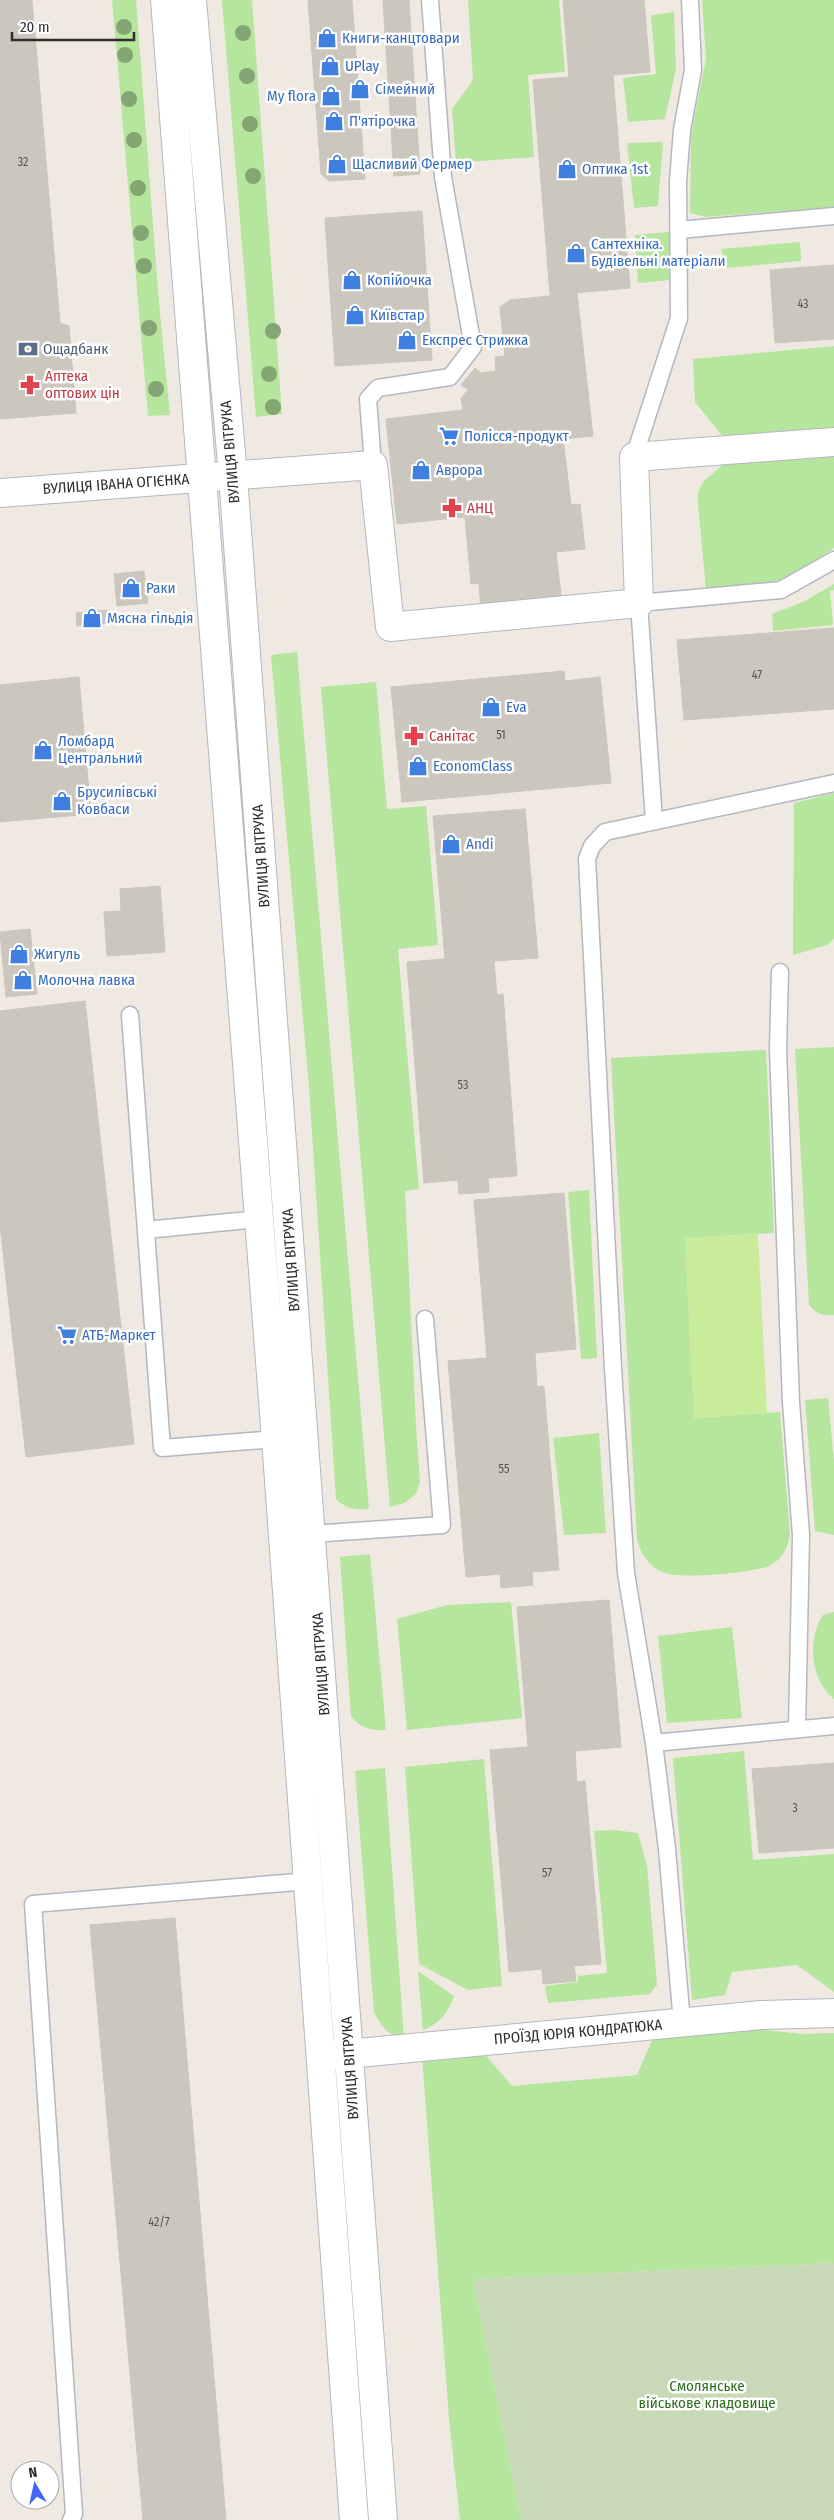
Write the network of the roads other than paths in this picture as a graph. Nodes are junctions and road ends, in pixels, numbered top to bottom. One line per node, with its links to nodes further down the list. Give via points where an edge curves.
1 (165, 0): 11 (main road, ВУЛИЦЯ ВІТРУКА)
2 (192, 0): 10 (main road, ВУЛИЦЯ ВІТРУКА)
3 (430, 0): 9 (lane, via 443,176 473,347 450,377 378,388 368,399)
4 (690, 0): 6 (lane, via 693,70 682,130)
5 (834, 216): 6 (lane)
6 (679, 230): 8 (lane, via 679,318)
7 (834, 442): 8 (main road)
8 (634, 458): 14 (main road)
9 (373, 464): 10 (main road, ВУЛИЦЯ ІВАНА ОГІЄНКА); 14 (main road, via 390,627)
10 (233, 476): 11 (main road, ВУЛИЦЯ ІВАНА ОГІЄНКА); 23 (main road, ВУЛИЦЯ ВІТРУКА)
11 (200, 478): 12 (main road, ВУЛИЦЯ ІВАНА ОГІЄНКА); 19 (main road, ВУЛИЦЯ ВІТРУКА)
12 (0, 493)
13 (834, 560): 14 (lane, via 781,590)
14 (639, 603): 16 (lane)
15 (834, 783): 16 (lane)
16 (654, 821): 26 (lane, via 605,832 592,846 587,859 626,1573)
17 (780, 972): 25 (lane, via 778,1049 791,1402 801,1535)
18 (130, 1015): 20 (lane)
19 (258, 1219): 20 (lane); 22 (main road, ВУЛИЦЯ ВІТРУКА)
20 (146, 1230): 22 (lane, via 162,1448)
21 (425, 1319): 23 (lane, via 442,1525)
22 (276, 1438): 27 (main road, ВУЛИЦЯ ВІТРУКА)
23 (311, 1534): 30 (main road, ВУЛИЦЯ ВІТРУКА)
24 (834, 1726): 25 (lane)
25 (796, 1728): 26 (lane)
26 (654, 1743): 29 (lane)
27 (309, 1881): 31 (main road, ВУЛИЦЯ ВІТРУКА); 32 (lane, via 33,1904 74,2514)
28 (834, 2012): 29 (main road, ПРОЇЗД ЮРІЯ КОНДРАТЮКА)
29 (682, 2023): 30 (main road, ПРОЇЗД ЮРІЯ КОНДРАТЮКА)
30 (349, 2052): 31 (main road, ПРОЇЗД ЮРІЯ КОНДРАТЮКА); 34 (main road, ВУЛИЦЯ ВІТРУКА)
31 (322, 2056): 33 (main road, ВУЛИЦЯ ВІТРУКА)
32 (71, 2520)
33 (354, 2520)
34 (384, 2520)

